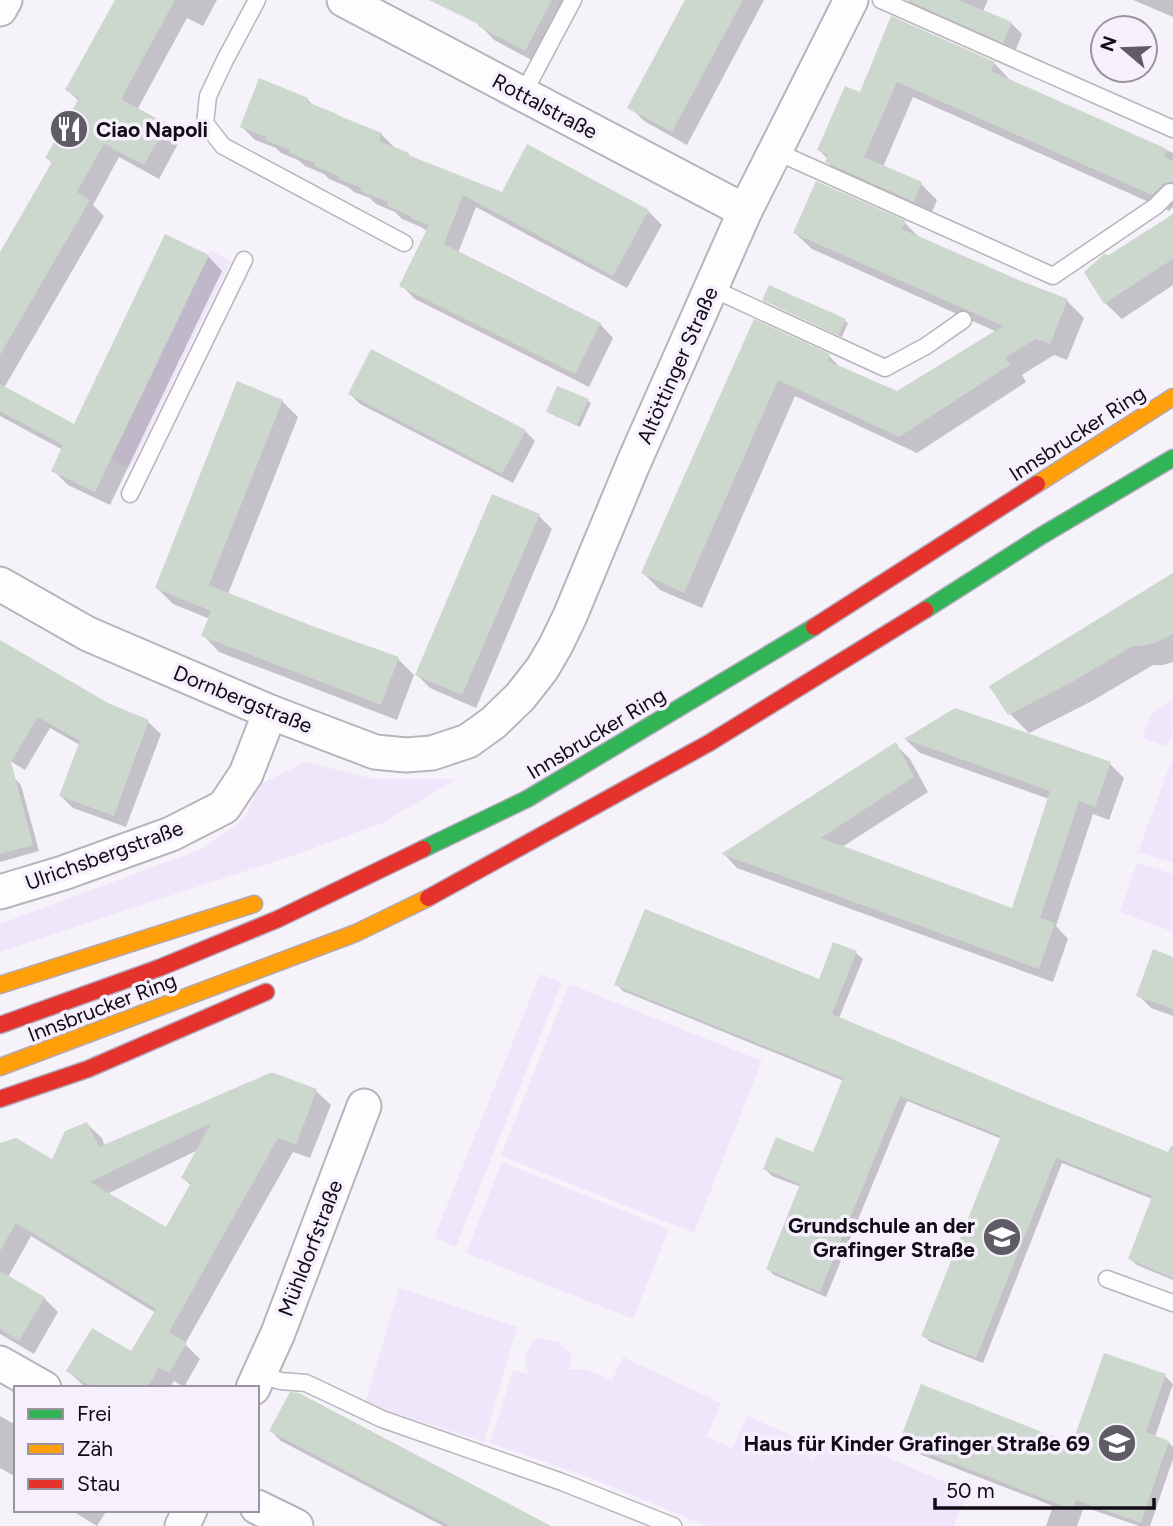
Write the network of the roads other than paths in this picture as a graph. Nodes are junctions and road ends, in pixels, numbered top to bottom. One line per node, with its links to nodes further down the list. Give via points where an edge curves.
1 (5, 0): 7 (street)
2 (257, 0): 13 (lane, via 208,96 205,123 223,145)
3 (344, 0): 8 (street, Rottalstraße)
4 (573, 0): 8 (lane)
5 (851, 0): 10 (street, Altöttinger Straße)
6 (881, 0): 9 (lane)
7 (0, 9)
8 (523, 94): 12 (street, Rottalstraße)
9 (1173, 129)
10 (775, 151): 11 (lane, via 1054,276); 12 (street, Altöttinger Straße)
11 (1170, 192)
12 (745, 211): 15 (street, Altöttinger Straße)
13 (404, 243)
14 (243, 260): 19 (lane)
15 (711, 288): 16 (lane, via 886,368); 22 (street, Altöttinger Straße, via 556,645 520,697)
16 (963, 320)
17 (1173, 397): 23 (highway, Innsbrucker Ring, via 838,613 527,799)
18 (1173, 458): 27 (highway, Innsbrucker Ring, via 709,743)
19 (130, 494)
20 (0, 584): 21 (street, Dornbergstraße, via 88,634)
21 (270, 712): 22 (street, Dornbergstraße, via 375,751 406,755 432,753 468,741); 25 (street, Ulrichsbergstraße, via 246,774 224,807 171,834)
22 (494, 723)
23 (381, 870): 24 (highway); 31 (highway, Innsbrucker Ring, via 159,968)
24 (310, 888)
25 (0, 892)
26 (273, 898): 30 (highway)
27 (356, 933): 28 (highway); 32 (highway, Innsbrucker Ring)
28 (300, 969)
29 (278, 984): 33 (highway, via 256,998 88,1069)
30 (0, 985)
31 (0, 1025)
32 (0, 1067)
33 (0, 1099)
34 (363, 1106): 38 (street, Mühldorfstraße)
35 (1107, 1279): 36 (lane)
36 (1173, 1303)
37 (0, 1363): 39 (street)
38 (256, 1381): 42 (lane, via 306,1383 382,1419)
39 (40, 1386)
40 (259, 1508): 41 (street)
41 (296, 1526)
42 (673, 1526)

